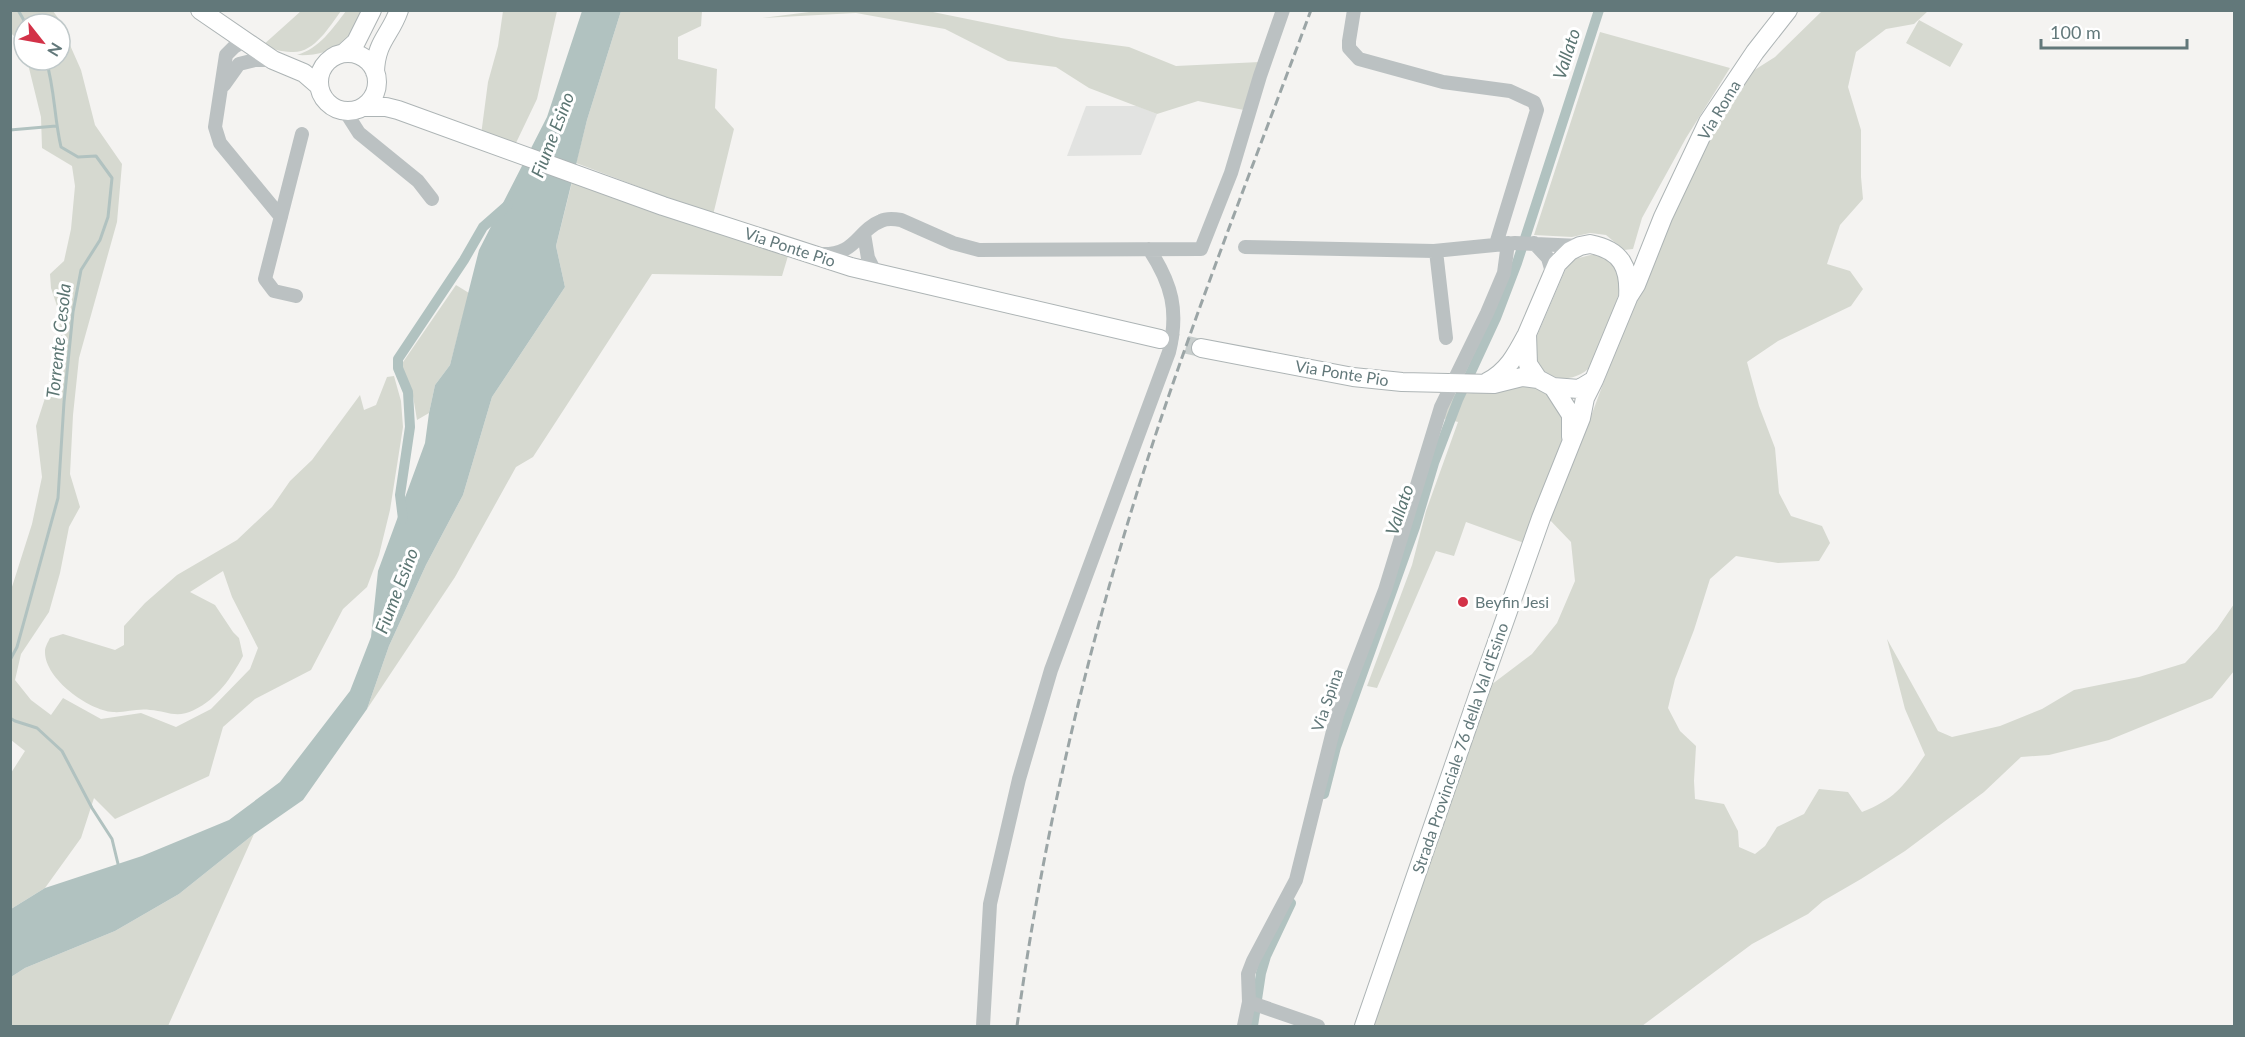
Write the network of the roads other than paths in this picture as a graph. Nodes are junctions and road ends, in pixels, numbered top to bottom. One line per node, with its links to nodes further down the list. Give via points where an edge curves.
1 (200, 10): 7 (main road)
2 (372, 10): 10 (main road, via 356,42)
3 (399, 10): 12 (main road, via 380,43)
4 (1283, 10): 27 (street, via 1231,173 1201,249)
5 (1354, 10): 22 (street, Via Spina, via 1348,41 1359,59 1443,82 1510,91 1534,102 1537,110)
6 (1788, 10): 20 (main road, Via Roma, via 1708,122)
7 (219, 24): 8 (main road); 9 (street)
8 (244, 41): 9 (street); 11 (main road)
9 (226, 55): 14 (street)
10 (338, 56): 11 (main road, via 310,63); 12 (main road, Via Ponte Pio, via 363,57); 13 (main road, via 320,73)
11 (273, 60): 13 (main road, via 304,73); 14 (street, via 239,64)
12 (376, 75): 15 (main road, via 373,97); 16 (main road, Via Ponte Pio, via 391,96)
13 (319, 86): 15 (main road, via 333,107)
14 (220, 93): 19 (street, via 216,127 220,143)
15 (356, 113): 16 (main road, Via Ponte Pio, via 386,107); 18 (street, via 359,134 418,181)
16 (429, 122): 29 (main road, Via Ponte Pio, via 663,206)
17 (302, 135): 19 (street)
18 (432, 199)
19 (281, 217): 34 (street, via 265,279 274,291)
20 (1663, 218): 30 (main road, via 1638,255); 35 (main road, Strada Provinciale 76 della Val d'Esino)
21 (865, 234): 26 (street); 27 (street, via 882,220 892,219 979,250); 31 (street, via 863,252); 33 (street, via 868,258)
22 (1506, 243): 23 (street); 28 (street); 42 (street, Via Spina, via 1504,273 1483,323)
23 (1532, 243): 24 (street); 32 (street, via 1548,258)
24 (1580, 246): 30 (main road, via 1607,249); 32 (main road, Strada Provinciale 76 della Val d'Esino, via 1561,259)
25 (1245, 247): 28 (street)
26 (850, 248): 29 (street); 31 (street, via 847,256)
27 (1149, 249): 45 (street, via 1164,272 1172,296 1174,333 1051,670 1019,779 990,904)
28 (1436, 250): 37 (street)
29 (813, 254): 31 (main road, Via Ponte Pio)
30 (1621, 260): 35 (main road, Strada Provinciale 76 della Val d'Esino, via 1628,272)
31 (851, 267): 33 (main road, Via Ponte Pio)
32 (1552, 272): 36 (main road, Strada Provinciale 76 della Val d'Esino)
33 (876, 274): 38 (main road, Via Ponte Pio)
34 (296, 296)
35 (1628, 298): 40 (main road, Strada Provinciale 76 della Val d'Esino)
36 (1527, 334): 41 (main road, Strada Provinciale 76 della Val d'Esino, via 1528,364); 42 (main road, via 1499,376)
37 (1446, 338)
38 (1160, 339)
39 (1202, 348): 42 (main road, Via Ponte Pio, via 1353,377)
40 (1594, 380): 41 (main road, via 1579,389); 43 (main road, Strada Provinciale 76 della Val d'Esino)
41 (1546, 383): 42 (main road, Via Ponte Pio, via 1522,377); 43 (main road, Strada Provinciale 76 della Val d'Esino, via 1571,415)
42 (1467, 384): 44 (street, Via Spina, via 1441,407 1385,591 1337,715 1296,880 1248,975)
43 (1570, 446): 48 (main road, Strada Provinciale 76 della Val d'Esino, via 1541,518)
44 (1254, 1004): 46 (street, Via Spina); 47 (street)
45 (983, 1026)
46 (1244, 1026)
47 (1318, 1026)
48 (1364, 1026)

